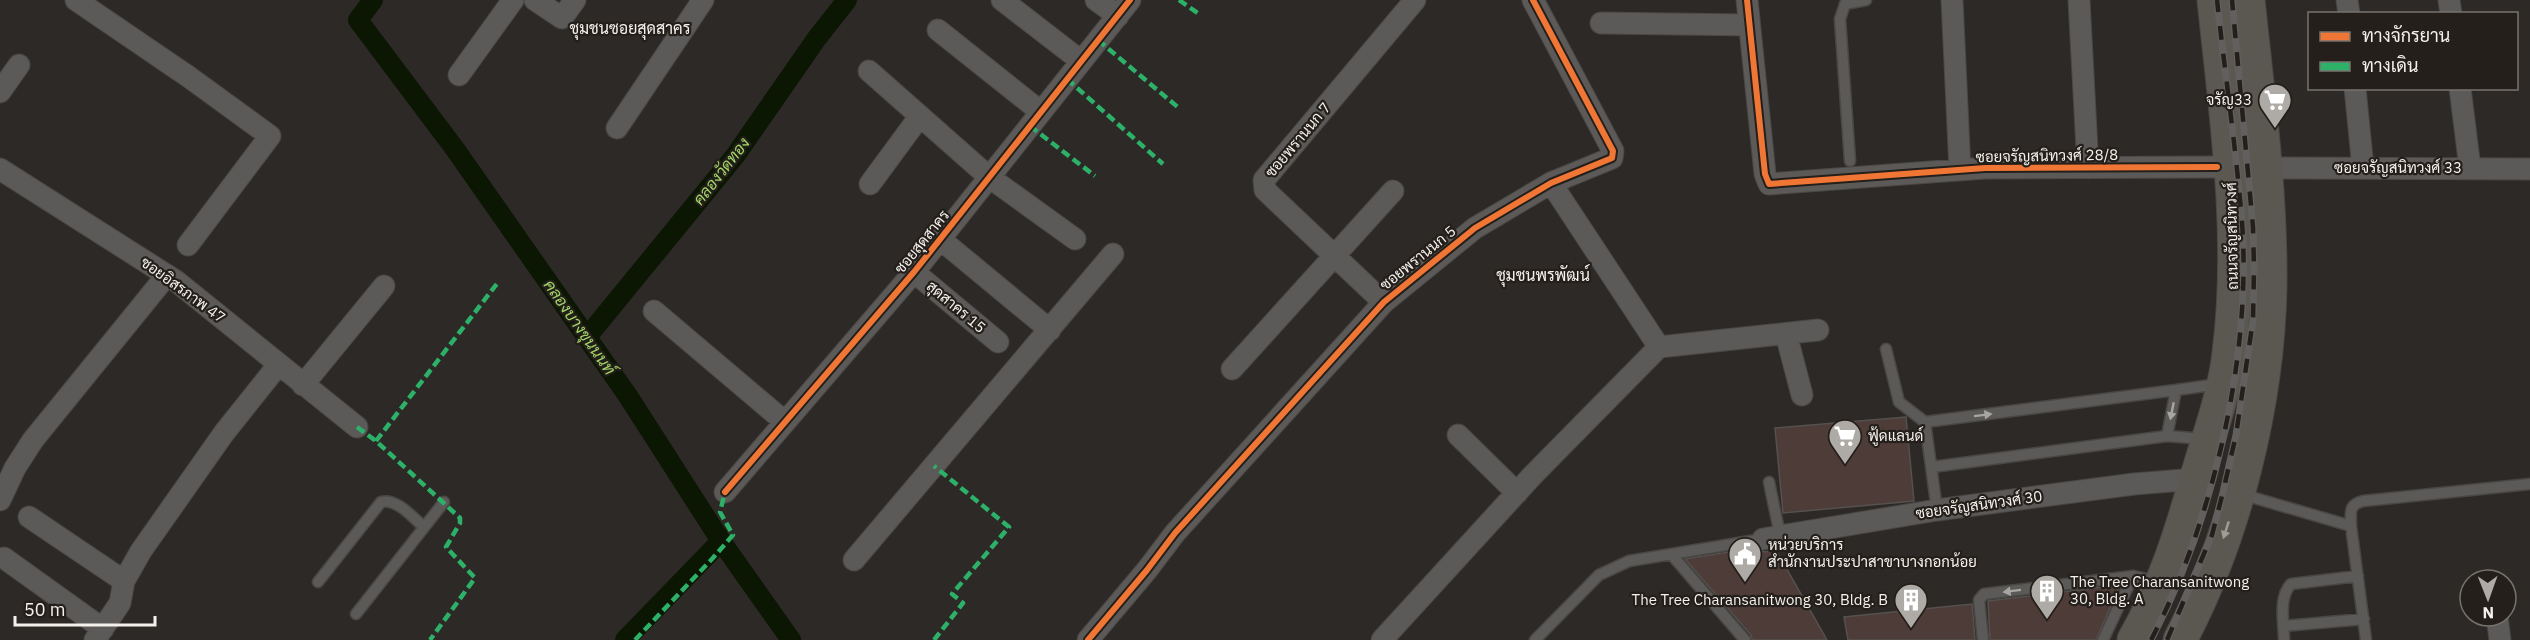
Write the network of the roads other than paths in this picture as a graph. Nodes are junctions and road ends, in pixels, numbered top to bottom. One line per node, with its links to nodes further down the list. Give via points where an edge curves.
1 (76, 0): 47 (street, via 270,136)
2 (513, 0): 25 (street)
3 (535, 0): 4 (street, via 562,18)
4 (575, 0)
5 (703, 0): 31 (street)
6 (1002, 0): 22 (street)
7 (1096, 0): 18 (street)
8 (1415, 0): 49 (street, ซอยพรานนก 7, via 1264,180 1265,190)
9 (1533, 0): 42 (street, ซอยพรานนก 5, via 1613,151 1612,158 1605,162)
10 (1747, 0): 20 (street)
11 (1866, 0): 32 (lane, via 1845,4 1840,19)
12 (1952, 0): 40 (street)
13 (2079, 0): 34 (street)
14 (2202, 0): 33 (main road, ถนนจรัญสนิทวงศ์)
15 (2214, 0): 73 (main road, ถนนจรัญสนิทวงศ์, via 2233,200 2235,285 2222,393)
16 (2236, 0): 72 (main road, ถนนจรัญสนิทวงศ์, via 2258,252 2259,306)
17 (2248, 0): 35 (main road, ถนนจรัญสนิทวงศ์)
18 (1124, 8): 22 (street, ซอยสุดสาคร)
19 (1601, 23): 20 (street)
20 (1749, 25): 40 (street, ซอยจรัญสนิทวงศ์ 28/8, via 1769,184)
21 (938, 30): 29 (street)
22 (1082, 61): 29 (street, ซอยสุดสาคร)
23 (19, 65): 28 (street)
24 (869, 71): 30 (street)
25 (459, 75)
26 (2355, 90): 36 (street)
27 (2460, 90): 37 (street)
28 (0, 92)
29 (1041, 112): 41 (street, ซอยสุดสาคร)
30 (921, 116): 41 (street); 43 (street)
31 (616, 128)
32 (1850, 161)
33 (2217, 167): 34 (street, ซอยจรัญสนิทวงศ์ 28/8); 64 (main road, ถนนจรัญสนิทวงศ์, via 2221,273)
34 (2088, 168): 40 (street, ซอยจรัญสนิทวงศ์ 28/8)
35 (2266, 168): 36 (street, ซอยจรัญสนิทวงศ์ 33); 72 (main road, ถนนจรัญสนิทวงศ์, via 2267,335)
36 (2363, 168): 37 (street, ซอยจรัญสนิทวงศ์ 33)
37 (2470, 168): 39 (street, ซอยจรัญสนิทวงศ์ 33)
38 (0, 169): 51 (street, ซอยอิสรภาพ 47)
39 (2530, 169)
40 (1959, 170)
41 (989, 177): 45 (street, ซอยสุดสาคร); 46 (street)
42 (1551, 183): 59 (street); 98 (street, ซอยพรานนก 5, via 1475,228 1384,302 1175,533)
43 (870, 184)
44 (1393, 192): 49 (street)
45 (940, 239): 50 (street, ซอยสุดสาคร); 55 (street)
46 (1076, 239)
47 (188, 245)
48 (1113, 254): 55 (street)
49 (1334, 254): 53 (street, ซอยพรานนก 7); 62 (street)
50 (914, 272): 58 (street, สุดสาคร 15); 67 (street, ซอยสุดสาคร)
51 (167, 275): 61 (street, ซอยอิสรภาพ 47); 80 (street, via 33,440)
52 (384, 286): 63 (street)
53 (1378, 297)
54 (654, 311): 67 (street)
55 (1050, 330): 89 (street)
56 (1818, 330): 57 (street)
57 (1786, 334): 59 (street); 66 (street)
58 (998, 342)
59 (1659, 347): 78 (street)
60 (1886, 349): 68 (lane, via 1899,402)
61 (279, 364): 63 (street, ซอยอิสรภาพ 47); 92 (street, via 224,433 141,550)
62 (1232, 369)
63 (303, 385): 69 (street, ซอยอิสรภาพ 47)
64 (2212, 385): 65 (lane); 73 (main road, ถนนจรัญสนิทวงศ์)
65 (2176, 390): 68 (lane, one-way to 65); 71 (lane, one-way to 71)
66 (1802, 395)
67 (785, 422): 77 (street, ซอยสุดสาคร)
68 (1925, 422): 74 (lane)
69 (357, 427)
70 (1458, 435): 78 (street)
71 (2167, 436): 73 (lane); 74 (lane)
72 (2247, 454): 79 (main road, ถนนจรัญสนิทวงศ์)
73 (2200, 462): 82 (street, ซอยจรัญสนิทวงศ์ 30, via 2134,484); 91 (main road, ถนนจรัญสนิทวงศ์, via 2182,529)
74 (1932, 467): 82 (lane)
75 (1769, 482): 86 (lane)
76 (2530, 484): 84 (lane, via 2354,503 2350,508)
77 (725, 492)
78 (1517, 493): 99 (street)
79 (2238, 493): 84 (lane); 105 (main road, ถนนจรัญสนิทวงศ์, one-way to 105, via 2197,608)
80 (0, 500)
81 (444, 502): 85 (lane)
82 (1937, 510): 86 (street, ซอยจรัญสนิทวงศ์ 30)
83 (29, 517): 92 (street)
84 (2351, 526): 90 (lane)
85 (424, 527): 93 (lane, via 394,503 381,502); 94 (lane)
86 (1772, 537): 87 (lane)
87 (1671, 554): 100 (lane, via 1629,561 1599,575); 101 (lane)
88 (4, 558): 97 (street)
89 (854, 560)
90 (2358, 576): 95 (lane); 96 (lane, via 2291,584 2283,601)
91 (2148, 579): 102 (lane, one-way to 102, via 1982,595 1979,600); 103 (lane); 104 (main road, ถนนจรัญสนิทวงศ์)
92 (124, 581): 97 (street, via 120,603)
93 (318, 582)
94 (356, 614)
95 (2364, 619): 96 (lane); 107 (lane)
96 (2284, 626): 106 (lane)
97 (99, 635)
98 (1088, 640)
99 (1382, 640)
100 (1535, 640)
101 (1745, 640)
102 (1983, 640)
103 (2103, 640)
104 (2134, 640)
105 (2180, 640)
106 (2284, 640)
107 (2366, 640)

